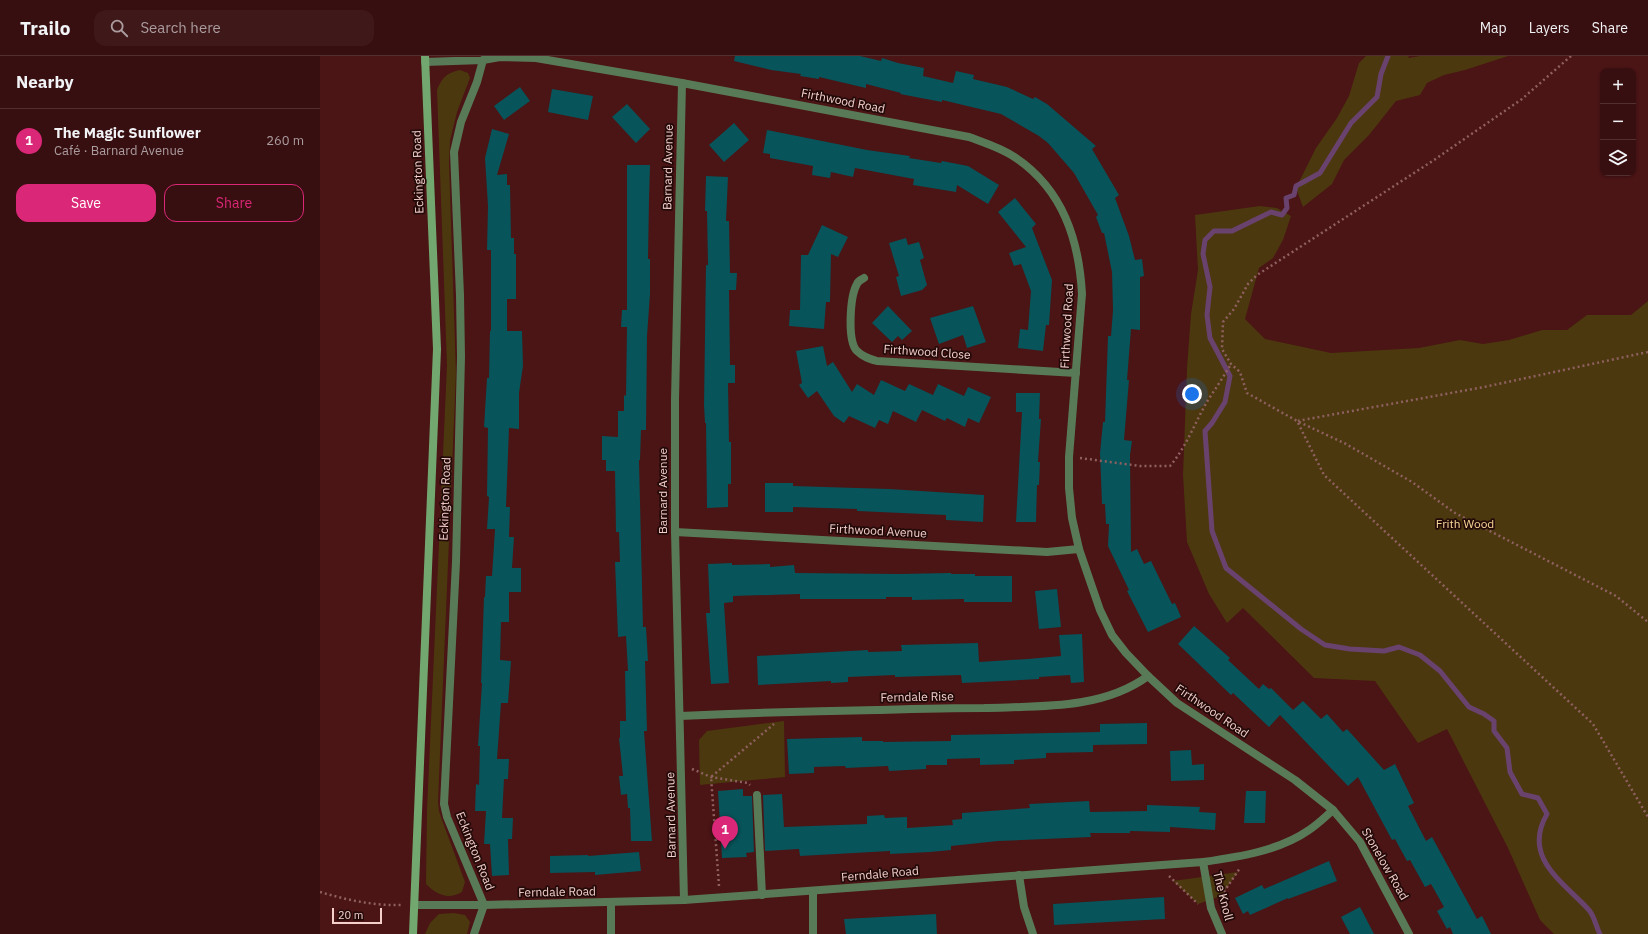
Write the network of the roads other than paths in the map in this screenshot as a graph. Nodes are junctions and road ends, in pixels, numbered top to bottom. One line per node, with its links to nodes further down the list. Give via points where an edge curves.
1 (425, 59): 2 (street, Firthwood Road); 18 (main road, Eckington Road, via 437,349)
2 (483, 60): 3 (street, Firthwood Road, via 500,57 536,58); 19 (street, Eckington Road, via 461,122 454,152 461,357 456,562 444,804)
3 (682, 82): 5 (street, Firthwood Road, via 968,137 994,145 1016,158 1033,172 1059,204 1076,246 1081,267 1082,294); 6 (street, Barnard Avenue, via 675,400)
4 (864, 278): 5 (street, Firthwood Close, via 856,284 854,292 851,332 856,351 865,357 877,361)
5 (1076, 373): 7 (street, Firthwood Road, via 1069,488)
6 (675, 532): 7 (street, Firthwood Avenue, via 1047,552); 9 (street, Barnard Avenue)
7 (1079, 549): 8 (street, Firthwood Road, via 1100,610 1112,635)
8 (1148, 676): 9 (street, Ferndale Rise, via 1114,694 1052,706 790,711); 11 (street, Firthwood Road, via 1177,703 1295,780)
9 (680, 716): 16 (street, Barnard Avenue)
10 (757, 796): 15 (street)
11 (1334, 810): 12 (street, Ferndale Road, via 1308,830 1286,842 1235,857); 26 (street, Stonelow Road, via 1360,842)
12 (1203, 862): 13 (street, Ferndale Road); 25 (street, The Knoll, via 1211,908)
13 (1019, 875): 14 (street, Ferndale Road); 24 (street, via 1024,907)
14 (813, 892): 15 (street, Ferndale Road); 23 (street)
15 (762, 895): 16 (street, Ferndale Road)
16 (684, 900): 17 (street, Ferndale Road)
17 (611, 902): 19 (street, Ferndale Road); 22 (street)
18 (415, 905): 19 (street, Ferndale Road); 20 (main road, Eckington Road)
19 (484, 905): 21 (street, Eckington Road)
20 (413, 934)
21 (474, 934)
22 (611, 934)
23 (812, 934)
24 (1033, 934)
25 (1222, 934)
26 (1410, 934)

